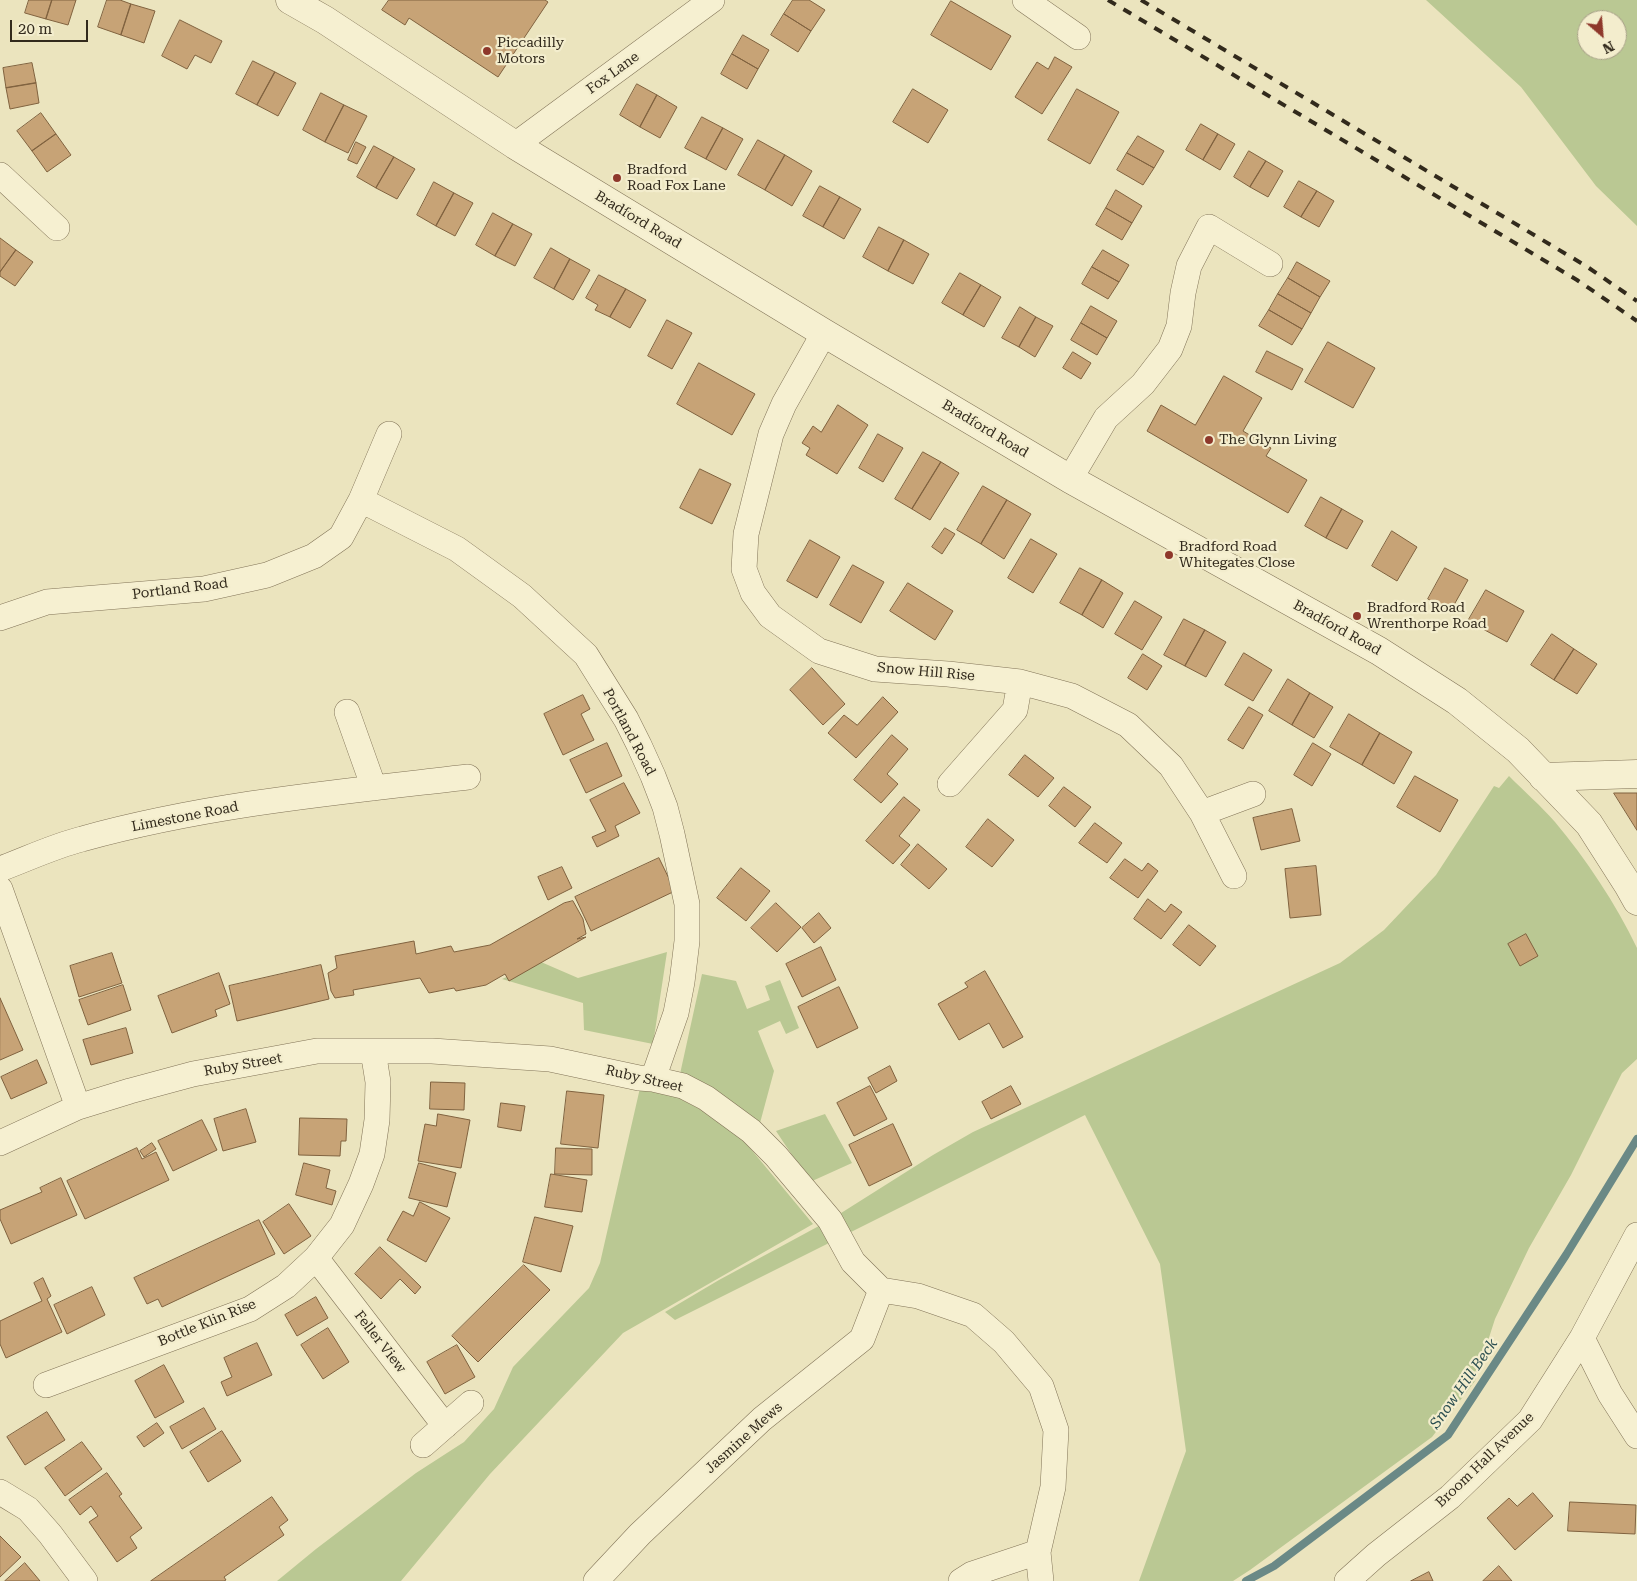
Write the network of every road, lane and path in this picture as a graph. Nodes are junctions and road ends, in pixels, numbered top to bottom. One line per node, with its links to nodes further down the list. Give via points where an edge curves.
1 (290, 0): 5 (street, Bradford Road)
2 (712, 0): 5 (street, Fox Lane)
3 (1025, 0): 4 (street)
4 (1078, 37)
5 (515, 145): 9 (street, Bradford Road)
6 (0, 175): 7 (street)
7 (57, 228)
8 (1270, 264): 11 (street, via 1209,227 1189,266 1178,326 1170,349 1143,384 1106,418)
9 (824, 333): 11 (street, Bradford Road); 14 (street, Snow Hill Rise, via 771,434 746,534 744,569 753,593 770,616 819,651 875,669)
10 (389, 434): 12 (street, Portland Road)
11 (1070, 479): 18 (street, Bradford Road, via 1387,656 1457,701 1518,750)
12 (361, 500): 13 (street, Portland Road, via 341,537 314,556 267,575 204,589 47,602); 28 (street, Portland Road, via 457,548 522,596 586,656 639,745 665,807 686,904 687,941 682,982 676,1012)
13 (0, 618)
14 (1020, 682): 19 (street, via 1016,710); 22 (street, Snow Hill Rise, via 1072,696 1128,725 1171,766)
15 (347, 712): 20 (street)
16 (1637, 774): 18 (street)
17 (468, 777): 20 (street, Limestone Road)
18 (1543, 777): 26 (street, Bradford Road, via 1588,824)
19 (950, 784)
20 (374, 788): 23 (street, Limestone Road, via 191,814 81,839)
21 (1253, 794): 22 (street)
22 (1202, 813): 24 (street, Snow Hill Rise)
23 (0, 869)
24 (1234, 876)
25 (0, 889): 29 (street)
26 (1637, 901)
27 (373, 1051): 28 (street, Ruby Street, via 432,1051 550,1060); 29 (street, Ruby Street, via 317,1051 193,1074); 32 (street, Bottle Klin Rise, via 378,1082 372,1154 342,1225)
28 (653, 1079): 33 (street, Ruby Street, via 683,1086 706,1098 760,1139 830,1220 853,1262)
29 (78, 1107): 30 (street, Ruby Street)
30 (0, 1143)
31 (1637, 1236): 34 (street, Broom Hall Avenue)
32 (316, 1258): 35 (street, Bottle Klin Rise, via 286,1286 250,1309); 37 (street, Feller View)
33 (881, 1290): 41 (street, via 918,1296 973,1315 1004,1342 1041,1386 1056,1430 1053,1488); 43 (street, Jasmine Mews, via 862,1339 762,1419 640,1534)
34 (1582, 1338): 38 (street, via 1610,1394); 46 (street, Broom Hall Avenue, via 1530,1420 1450,1497)
35 (46, 1385)
36 (471, 1403): 37 (street)
37 (445, 1426): 39 (street)
38 (1637, 1436)
39 (422, 1445)
40 (0, 1492): 42 (street, via 28,1509)
41 (1038, 1552): 44 (street, via 972,1574); 45 (street)
42 (85, 1581)
43 (596, 1581)
44 (961, 1581)
45 (1041, 1581)
46 (1347, 1581)

